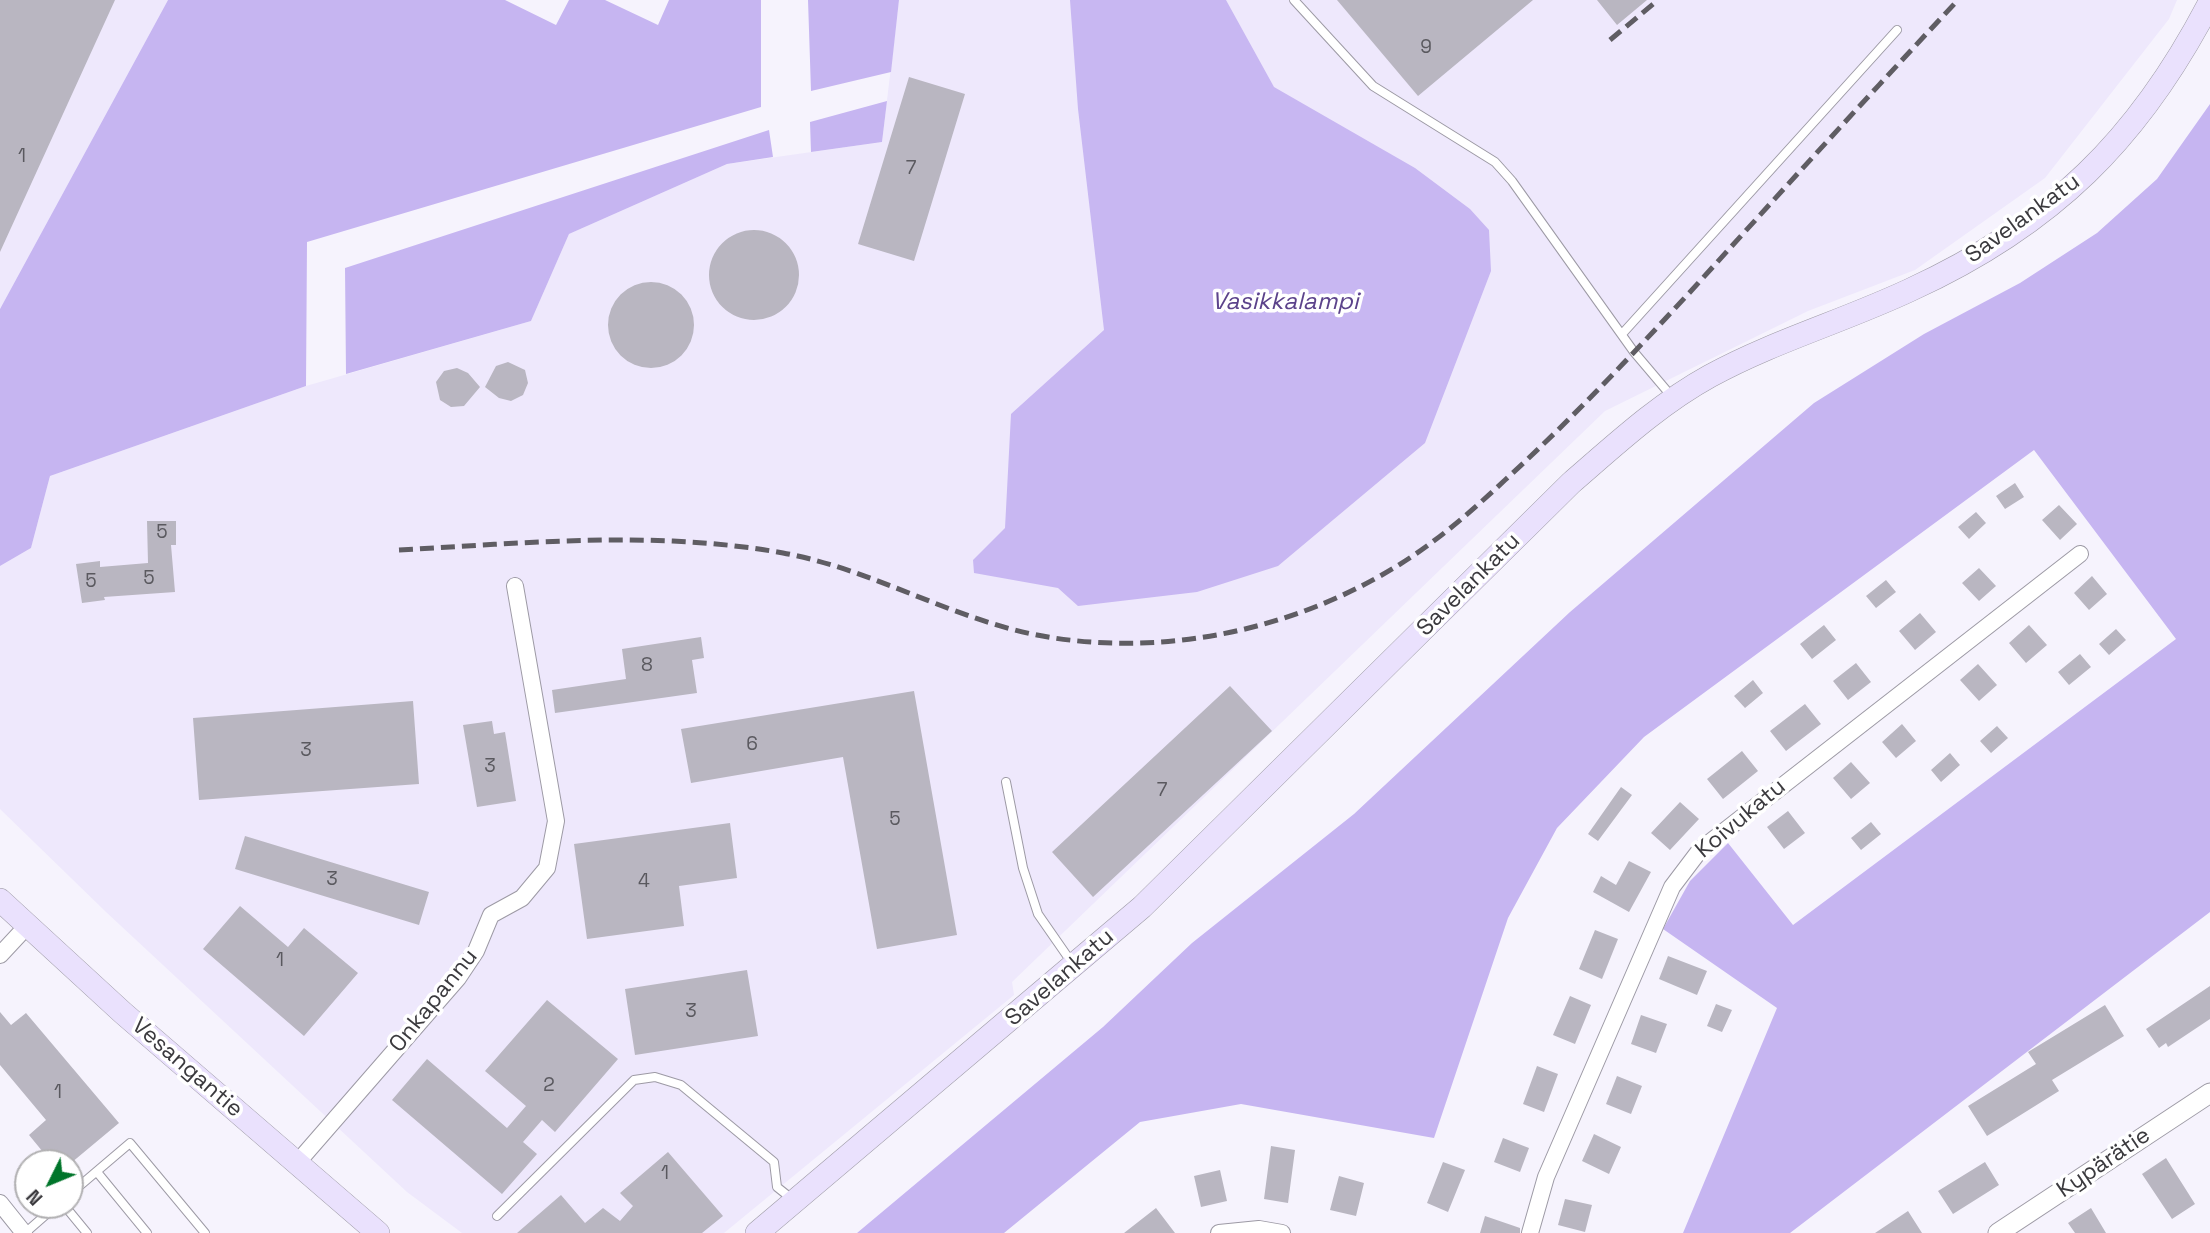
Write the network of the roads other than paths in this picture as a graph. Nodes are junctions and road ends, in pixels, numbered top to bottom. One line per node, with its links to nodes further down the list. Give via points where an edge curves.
1 (1294, 0): 4 (lane, via 1373,86 1495,162)
2 (2210, 2): 5 (main road, Savelankatu, via 2180,60 2139,118 2060,198 1982,254 1910,290 1763,350 1708,377)
3 (1897, 30): 4 (lane)
4 (1622, 334): 5 (lane)
5 (1675, 400): 12 (main road, Savelankatu, via 1571,483 1161,889)
6 (2080, 554): 30 (street, Koivukatu, via 1700,850 1672,887 1546,1177)
7 (515, 586): 14 (street, Onkapannu, via 556,821 547,868 522,898 491,915 477,951 458,978)
8 (1006, 782): 12 (lane, via 1023,868 1038,914)
9 (0, 900): 10 (main road, Vesangantie)
10 (27, 926): 11 (street); 14 (main road, Vesangantie)
11 (0, 955)
12 (1074, 967): 17 (main road, Savelankatu)
13 (2210, 1093): 31 (street, Kypärätie)
14 (297, 1163): 26 (main road, Vesangantie)
15 (97, 1171): 16 (lane); 24 (lane); 25 (lane, via 130,1143)
16 (84, 1182)
17 (795, 1202): 19 (lane, via 777,1187 774,1162 681,1085 655,1077 634,1080); 27 (main road, Savelankatu)
18 (0, 1203): 22 (street)
19 (497, 1216)
20 (41, 1219): 22 (lane)
21 (76, 1219): 23 (lane)
22 (25, 1233)
23 (87, 1233)
24 (147, 1233)
25 (205, 1233)
26 (378, 1233)
27 (757, 1233)
28 (1219, 1233): 29 (street, via 1259,1229)
29 (1282, 1233)
30 (1530, 1233)
31 (1998, 1233)

